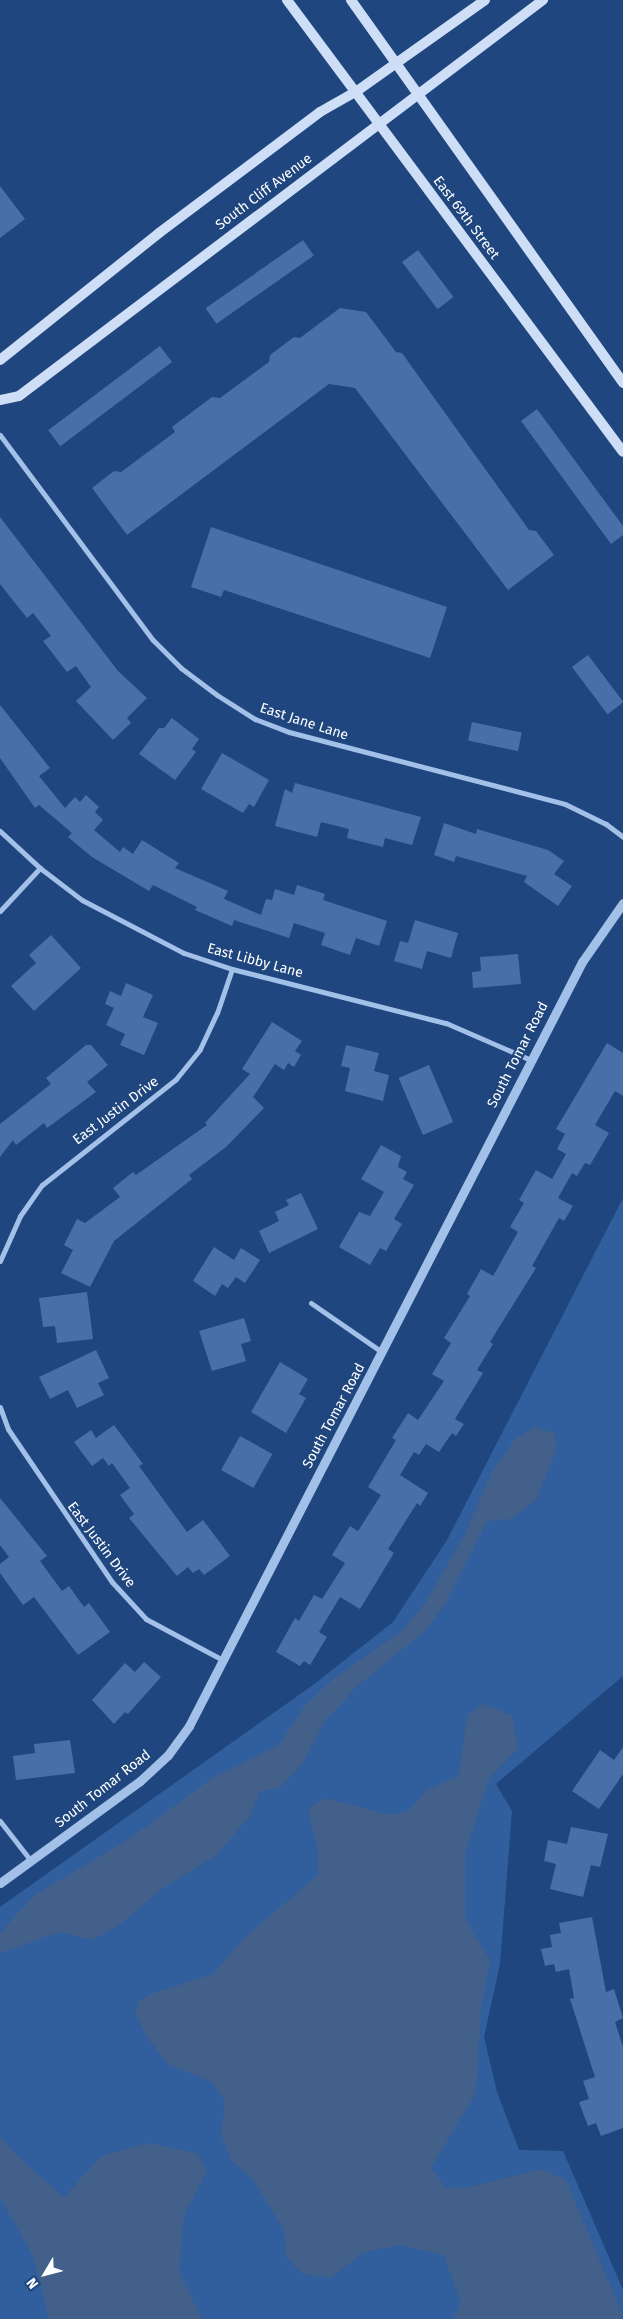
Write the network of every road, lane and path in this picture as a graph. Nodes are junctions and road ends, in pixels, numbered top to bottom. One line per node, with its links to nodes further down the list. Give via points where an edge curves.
1 (287, 0): 6 (main road, East 69th Street)
2 (351, 0): 5 (main road)
3 (484, 0): 5 (main road)
4 (543, 0): 7 (main road, South Cliff Avenue)
5 (395, 64): 6 (main road); 7 (main road)
6 (357, 91): 8 (main road, East 69th Street); 9 (main road, via 320,112)
7 (417, 95): 8 (main road, South Cliff Avenue); 10 (main road)
8 (379, 124): 11 (main road, South Cliff Avenue, via 20,396); 13 (main road, East 69th Street)
9 (0, 360)
10 (623, 383)
11 (0, 400)
12 (0, 435): 15 (street, East Jane Lane, via 153,640 181,668 217,695 255,719 289,732 565,804 606,824)
13 (623, 452)
14 (0, 831): 16 (street, East Libby Lane)
15 (623, 837)
16 (40, 868): 18 (street); 19 (street, East Libby Lane, via 82,900 128,926 184,953)
17 (623, 903): 20 (street, South Tomar Road, via 582,962)
18 (0, 911)
19 (232, 969): 20 (street, East Libby Lane, via 446,1023); 21 (street, East Justin Drive, via 218,1014 200,1049 176,1079 42,1185 20,1216)
20 (531, 1060): 23 (street, South Tomar Road)
21 (0, 1261)
22 (311, 1303): 23 (street)
23 (383, 1352): 25 (street, South Tomar Road)
24 (0, 1407): 25 (street, East Justin Drive, via 8,1429 112,1582 146,1619)
25 (221, 1659): 27 (street, South Tomar Road, via 189,1726 168,1755 140,1781)
26 (0, 1821): 27 (street)
27 (31, 1861): 28 (street, South Tomar Road)
28 (0, 1883)

